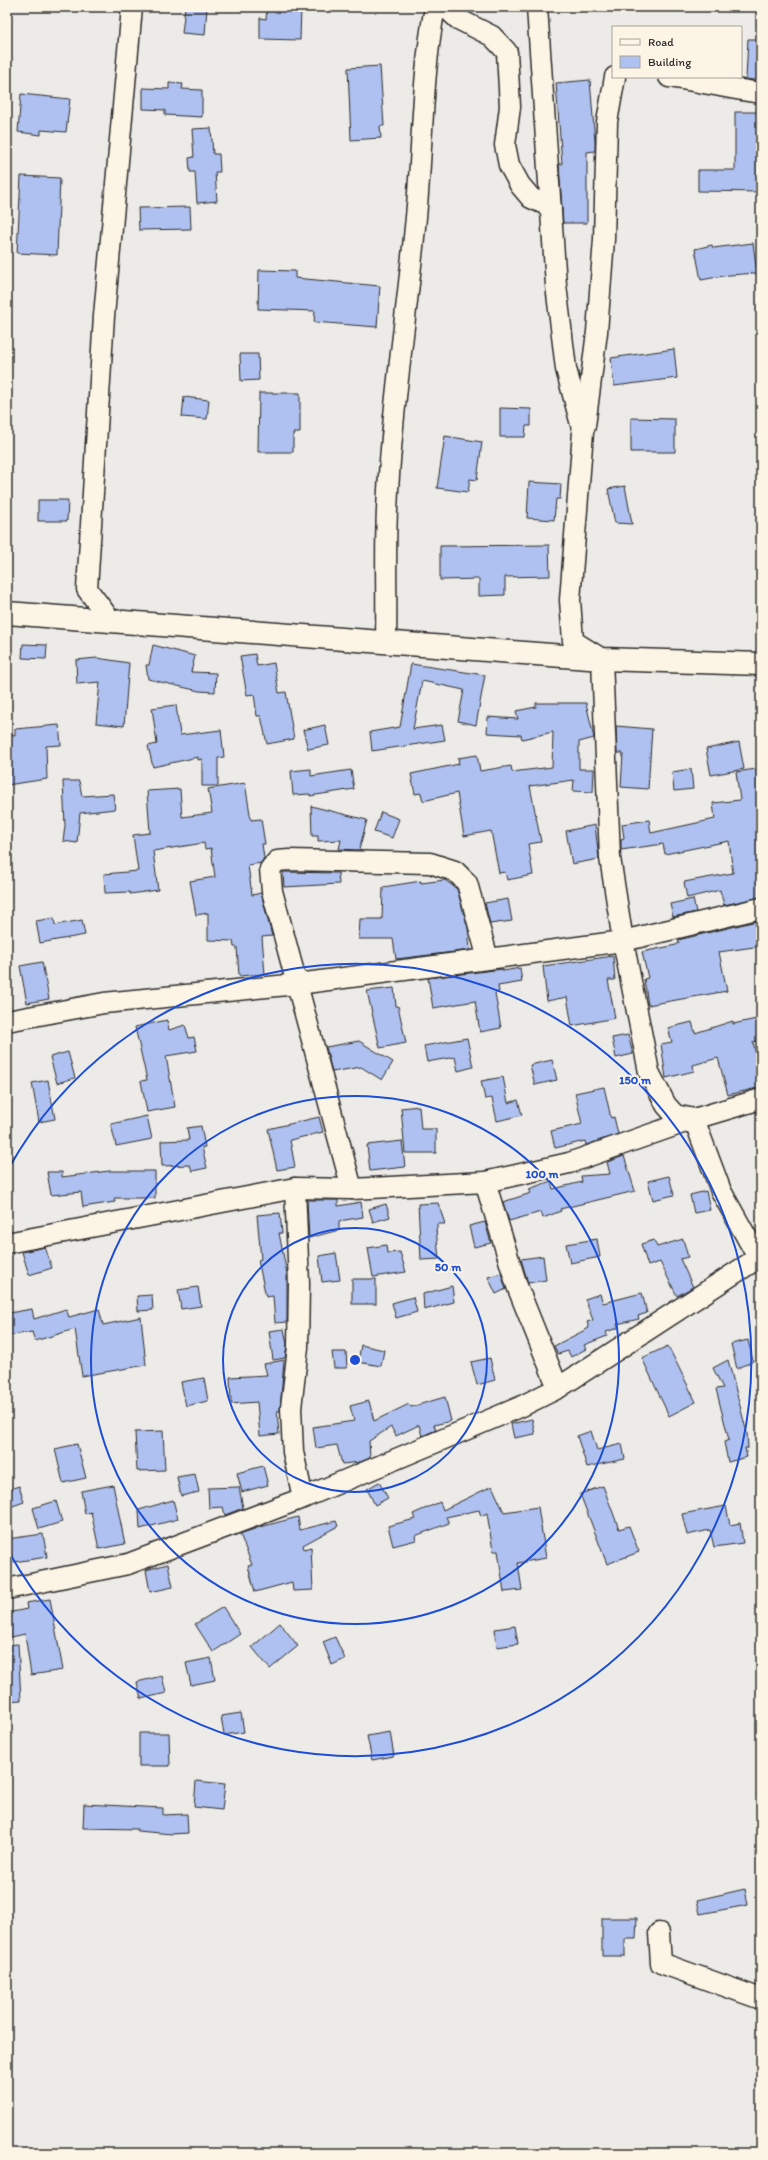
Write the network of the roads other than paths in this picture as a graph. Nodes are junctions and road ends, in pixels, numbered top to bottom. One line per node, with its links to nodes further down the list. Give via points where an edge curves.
1 (132, 7): 11 (street, via 104,316 88,588)
2 (435, 7): 12 (street, via 424,101 416,226 401,350 387,510)
3 (445, 7): 8 (street, via 458,19 492,36 507,52 510,107 505,145 509,165 531,198)
4 (537, 7): 8 (street)
5 (614, 78): 9 (street, via 607,122 604,239 597,332 590,399)
6 (677, 78): 7 (street)
7 (761, 93)
8 (551, 207): 9 (street, via 556,285 566,370)
9 (583, 432): 13 (street, via 570,600 573,641)
10 (7, 613): 11 (street)
11 (111, 621): 12 (street)
12 (386, 642): 13 (street)
13 (602, 659): 14 (street); 16 (street, via 610,858)
14 (761, 664)
15 (761, 908): 16 (street)
16 (623, 941): 17 (street); 21 (street, via 649,1072 666,1105 675,1115)
17 (488, 959): 18 (street); 18 (street, via 467,883 455,871 430,863 277,861 270,869 272,891)
18 (298, 984): 19 (street, via 104,1003); 24 (street)
19 (7, 1020)
20 (761, 1099): 21 (street)
21 (694, 1119): 22 (street, via 569,1163); 26 (street, via 721,1191)
22 (485, 1182): 24 (street); 27 (street, via 517,1286)
23 (295, 1188): 24 (street); 25 (street); 28 (street, via 299,1284 298,1346 291,1408 293,1452)
24 (352, 1188)
25 (7, 1243)
26 (759, 1260): 27 (street)
27 (558, 1388): 28 (street, via 520,1407)
28 (303, 1498): 29 (street, via 128,1564)
29 (7, 1589)
30 (659, 1933): 31 (street, via 661,1963)
31 (761, 1999)

